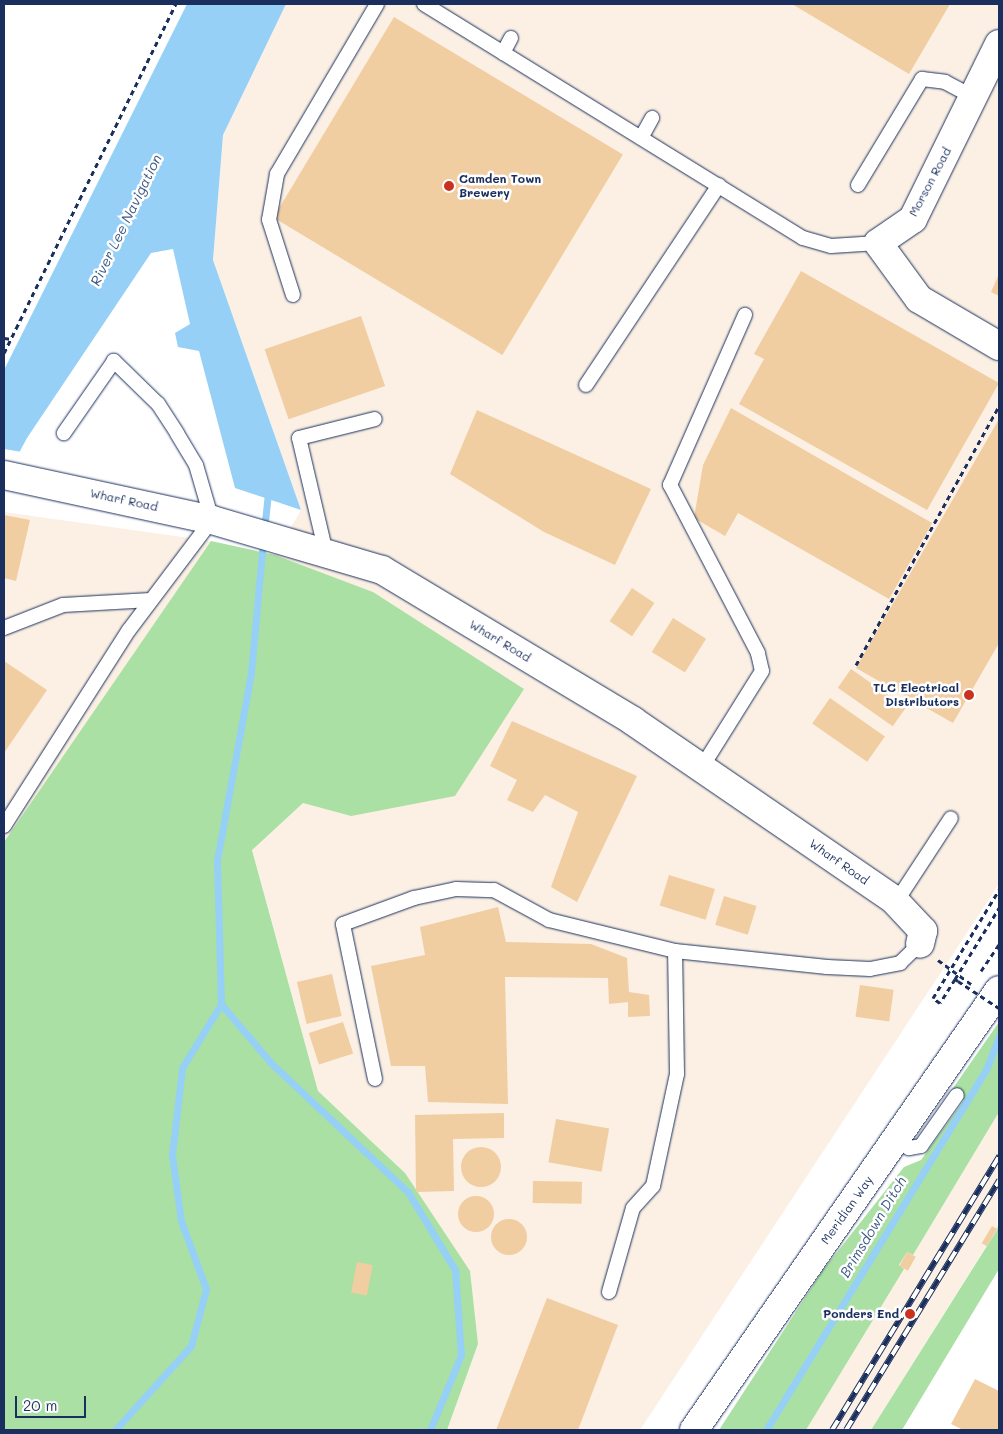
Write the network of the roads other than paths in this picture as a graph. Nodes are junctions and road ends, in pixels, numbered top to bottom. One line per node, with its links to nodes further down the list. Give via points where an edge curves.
1 (378, 4): 12 (lane, via 277,174 269,220)
2 (424, 4): 5 (lane)
3 (512, 38): 5 (lane)
4 (999, 44): 6 (street, Morson Road)
5 (503, 52): 8 (lane)
6 (973, 97): 10 (lane, via 945,82 922,79); 11 (street, Morson Road, via 913,219)
7 (652, 118): 8 (lane)
8 (641, 138): 9 (lane)
9 (719, 185): 11 (lane, via 803,238 832,246); 15 (lane)
10 (858, 185)
11 (878, 243): 14 (street, via 918,299)
12 (293, 295)
13 (744, 315): 23 (lane, via 670,484 758,653 762,671)
14 (999, 346)
15 (586, 385)
16 (376, 419): 20 (lane, via 299,438)
17 (64, 433): 19 (lane, via 114,361 158,404 177,432 196,466)
18 (4, 475): 19 (street, Wharf Road)
19 (212, 520): 20 (street, Wharf Road); 21 (lane)
20 (326, 553): 23 (street, Wharf Road, via 382,570)
21 (151, 600): 22 (lane, via 63,605); 25 (lane)
22 (4, 628)
23 (702, 767): 26 (street, Wharf Road)
24 (951, 818): 26 (lane)
25 (4, 826)
26 (896, 902): 27 (street, Wharf Road, via 923,931)
27 (920, 944): 28 (lane, via 900,963 870,969)
28 (675, 951): 30 (lane, via 549,920 494,890 456,889 414,898 344,924); 33 (lane, via 677,1074 653,1186 633,1208)
29 (999, 990): 32 (street, Meridian Way)
30 (375, 1079)
31 (957, 1095): 32 (lane, via 921,1146 909,1148)
32 (896, 1139): 34 (street, Meridian Way)
33 (609, 1292)
34 (694, 1430)

